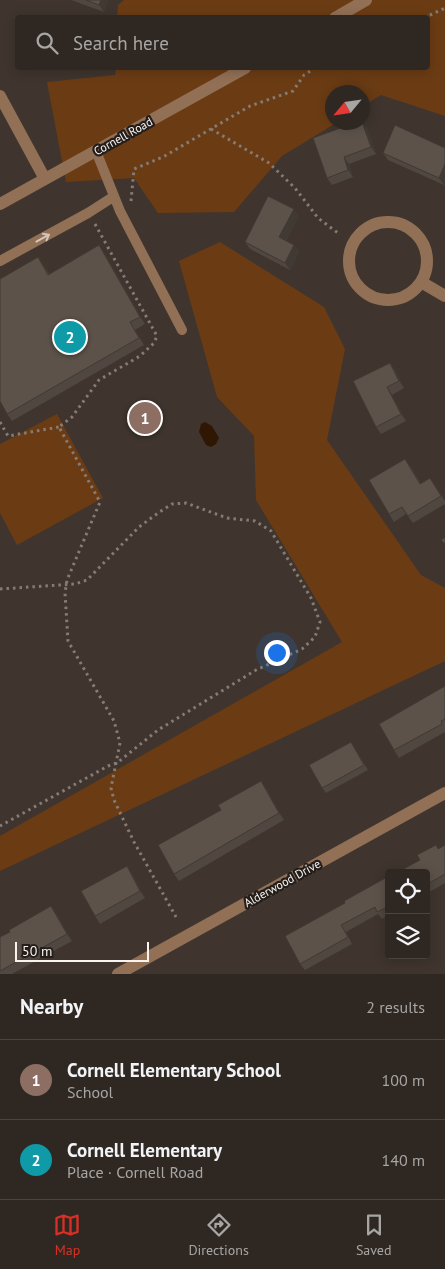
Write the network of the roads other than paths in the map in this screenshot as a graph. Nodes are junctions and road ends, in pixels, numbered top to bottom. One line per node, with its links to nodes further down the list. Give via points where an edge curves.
1 (366, 0): 2 (street)
2 (340, 15)
3 (241, 70): 5 (street, Cornell Road)
4 (0, 96): 6 (street)
5 (96, 151): 6 (street, Cornell Road); 7 (lane)
6 (45, 179): 8 (street, Cornell Road)
7 (113, 197): 9 (lane, one-way to 7); 12 (lane)
8 (0, 204)
9 (0, 261)
10 (421, 282): 10 (street, via 426,253 420,239 408,228 379,223 361,233 355,241 349,260 350,270 353,280 367,295 386,301 397,300 415,290); 11 (street)
11 (445, 296)
12 (182, 330)
13 (445, 793): 14 (street, Alderwood Drive)
14 (118, 974)

